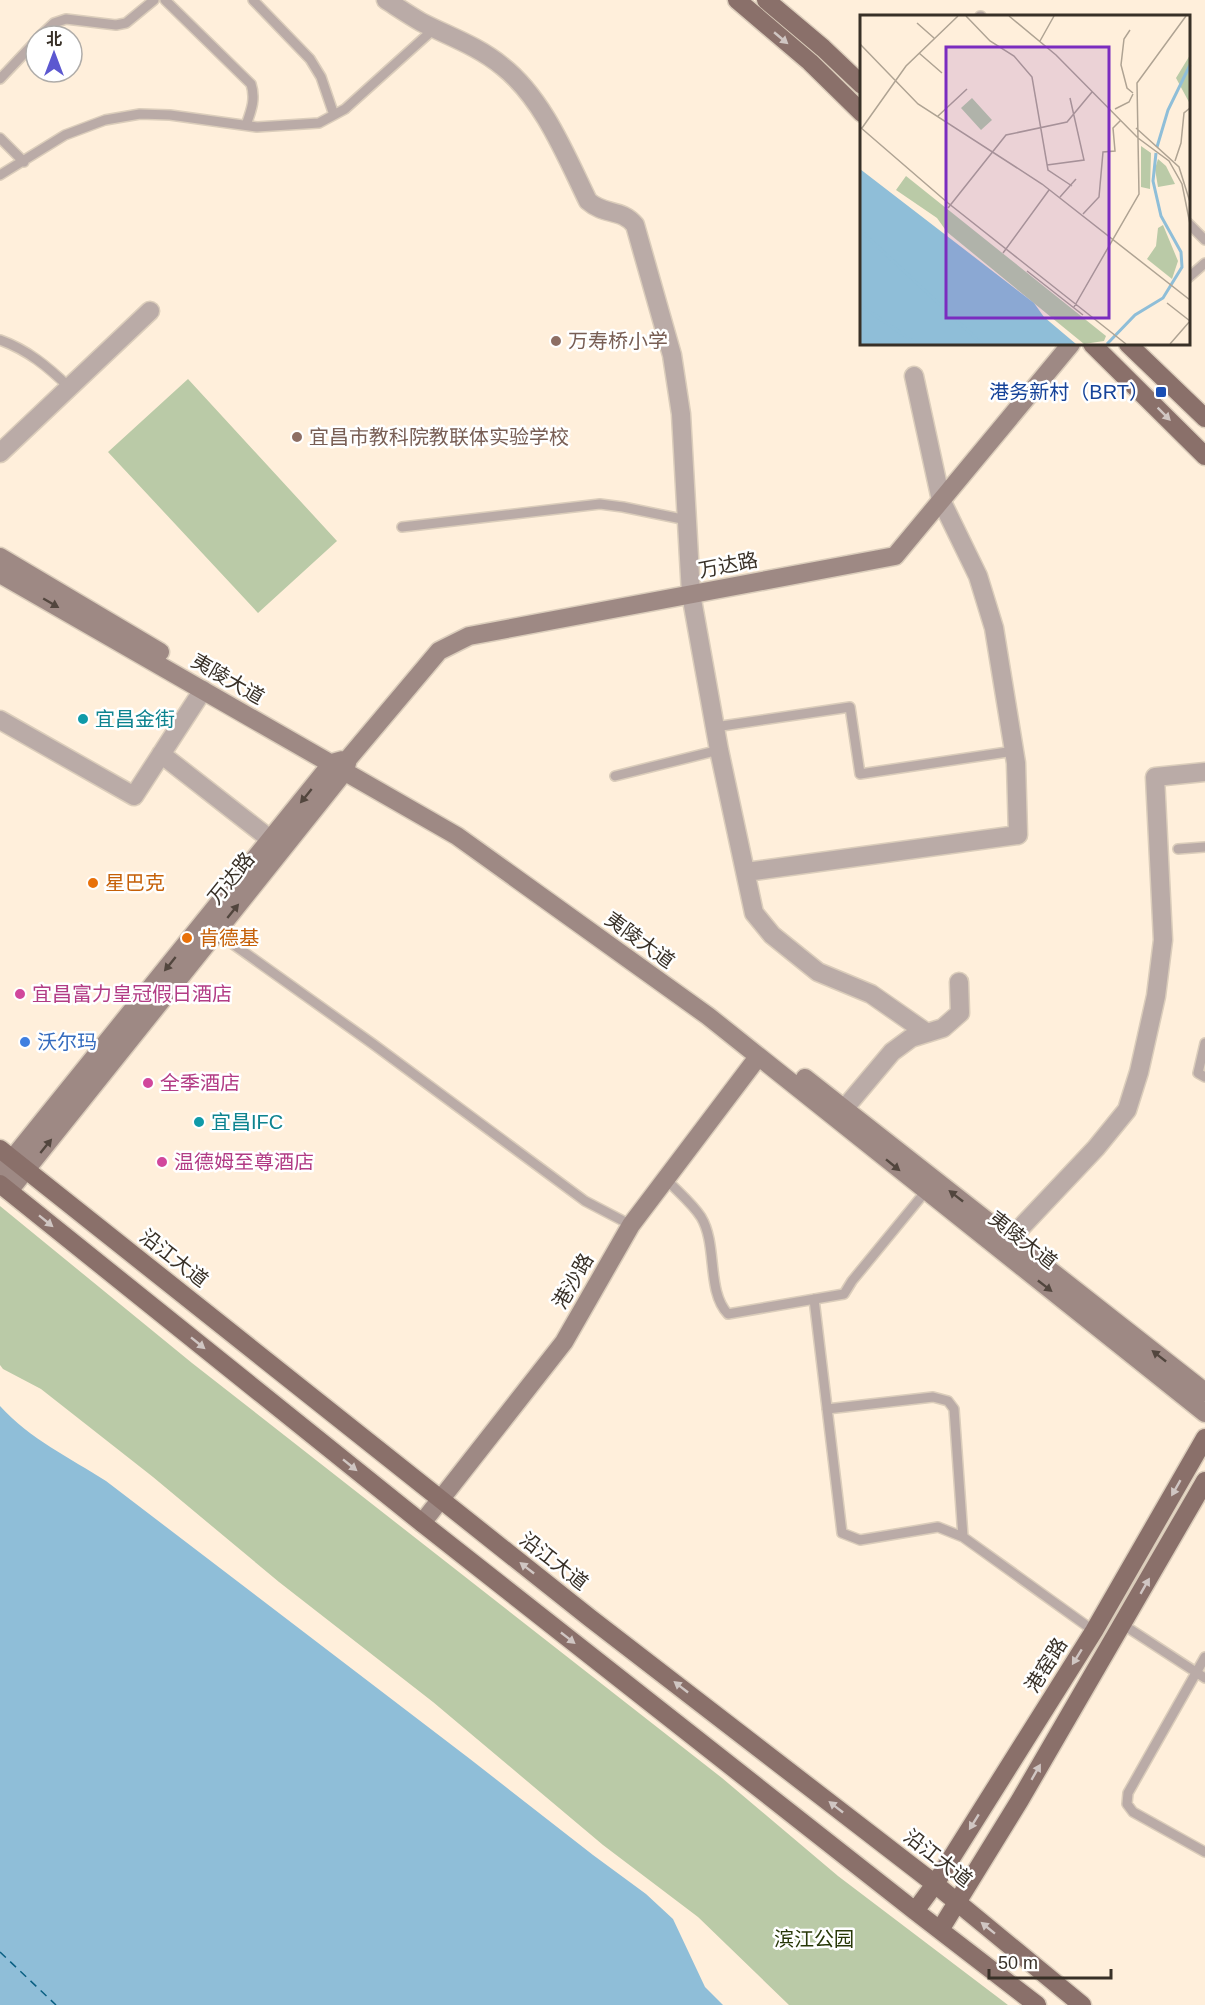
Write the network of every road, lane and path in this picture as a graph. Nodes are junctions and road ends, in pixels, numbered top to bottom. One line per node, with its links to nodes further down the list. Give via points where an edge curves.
1 (154, 0): 7 (lane, via 126,23 66,19)
2 (165, 0): 14 (lane, via 251,84 253,106)
3 (253, 0): 13 (lane, via 310,59 321,77)
4 (386, 0): 8 (street)
5 (737, 0): 12 (main road, one-way to 12, via 810,62)
6 (766, 0): 11 (main road)
7 (53, 24)
8 (435, 28): 13 (lane); 33 (street, via 503,66 555,132 588,201 598,209 627,215 635,225 672,355 681,414)
9 (24, 54): 10 (lane)
10 (0, 79)
11 (860, 84)
12 (860, 112)
13 (334, 115): 14 (lane, via 319,123)
14 (246, 126): 16 (lane, via 140,114 105,120 65,135)
15 (0, 138): 16 (lane)
16 (24, 162): 17 (lane)
17 (0, 175)
18 (1190, 225): 19 (lane)
19 (1205, 240)
20 (1205, 263): 21 (lane)
21 (1190, 276)
22 (150, 311): 28 (street)
23 (0, 340): 28 (lane, via 25,350)
24 (1070, 345): 32 (main road, 万达路)
25 (1093, 345): 31 (main road, one-way to 31)
26 (1129, 345): 29 (main road)
27 (914, 376): 32 (street)
28 (69, 387): 30 (street)
29 (1205, 418)
30 (0, 453)
31 (1205, 456)
32 (941, 500): 37 (main road, 万达路, via 895,556); 42 (street, via 978,576 994,628)
33 (687, 520): 34 (lane, via 600,504); 37 (street)
34 (402, 527)
35 (0, 557): 44 (main road, 夷陵大道)
36 (0, 574): 38 (main road, 夷陵大道, one-way to 38)
37 (692, 594): 40 (street); 44 (main road, 万达路, via 469,636 439,651)
38 (203, 690): 43 (street); 44 (main road, 夷陵大道)
39 (0, 720): 43 (street, via 134,796)
40 (715, 727): 41 (street); 42 (lane, via 850,707 860,774)
41 (719, 750): 46 (lane); 50 (street)
42 (1014, 751): 50 (street, via 1018,835)
43 (161, 754): 47 (street)
44 (342, 764): 47 (main road, 万达路, one-way to 47); 51 (main road, 万达路, one-way to 44); 55 (main road, 夷陵大道, via 457,836 708,1016); 57 (main road, 夷陵大道, via 471,832 692,990)
45 (1205, 772): 64 (street, via 1155,777 1163,940 1156,996 1126,1110 1096,1148)
46 (615, 776)
47 (270, 840): 58 (main road, 万达路, one-way to 58)
48 (1205, 847): 49 (lane)
49 (1179, 849)
50 (746, 872): 53 (street, via 754,913 772,934 818,972 871,994)
51 (216, 932): 59 (main road, 万达路, one-way to 51); 63 (lane, via 585,1201)
52 (959, 982): 53 (street, via 960,1013 943,1028)
53 (927, 1033): 57 (street, via 910,1038 892,1052)
54 (1205, 1043): 56 (lane, via 1198,1073)
55 (758, 1057): 60 (main road, 港沙路); 62 (main road, 夷陵大道, one-way to 62)
56 (1205, 1077)
57 (844, 1109): 64 (main road, 夷陵大道, one-way to 57)
58 (4, 1161): 59 (main road, 沿江大道)
59 (26, 1171): 61 (main road, 万达路); 71 (main road, 沿江大道)
60 (666, 1179): 63 (main road, 港沙路); 65 (lane, via 701,1217 720,1305 728,1314)
61 (5, 1188): 72 (main road, one-way to 72)
62 (926, 1191): 65 (lane, via 844,1294); 68 (main road, 夷陵大道, one-way to 68)
63 (631, 1225): 71 (main road, 港沙路, via 564,1342)
64 (1010, 1239): 66 (main road, 夷陵大道, one-way to 64)
65 (814, 1299): 67 (lane)
66 (1205, 1392)
67 (827, 1409): 73 (lane, via 842,1533 860,1540 938,1527); 73 (lane, via 933,1397 948,1401 954,1409)
68 (1205, 1413)
69 (1205, 1438): 75 (main road, 港窑路, one-way to 75)
70 (1205, 1481): 74 (main road, one-way to 70)
71 (440, 1500): 72 (main road, 港沙路); 80 (main road, 沿江大道, one-way to 71)
72 (422, 1523): 82 (main road, one-way to 82)
73 (963, 1537): 75 (lane)
74 (1122, 1624): 77 (lane); 81 (main road, one-way to 74)
75 (1094, 1631): 80 (main road, 港窑路, one-way to 80)
76 (1205, 1657): 77 (lane)
77 (1196, 1672): 78 (lane); 79 (lane, via 1128,1792 1126,1804 1133,1812)
78 (1205, 1678)
79 (1205, 1852)
80 (935, 1884): 81 (main road, 沿江大道); 82 (main road, 港窑路)
81 (956, 1901): 83 (main road); 85 (main road, 沿江大道, one-way to 81)
82 (915, 1911): 83 (main road)
83 (940, 1930): 84 (main road)
84 (1037, 2005)
85 (1082, 2005)

